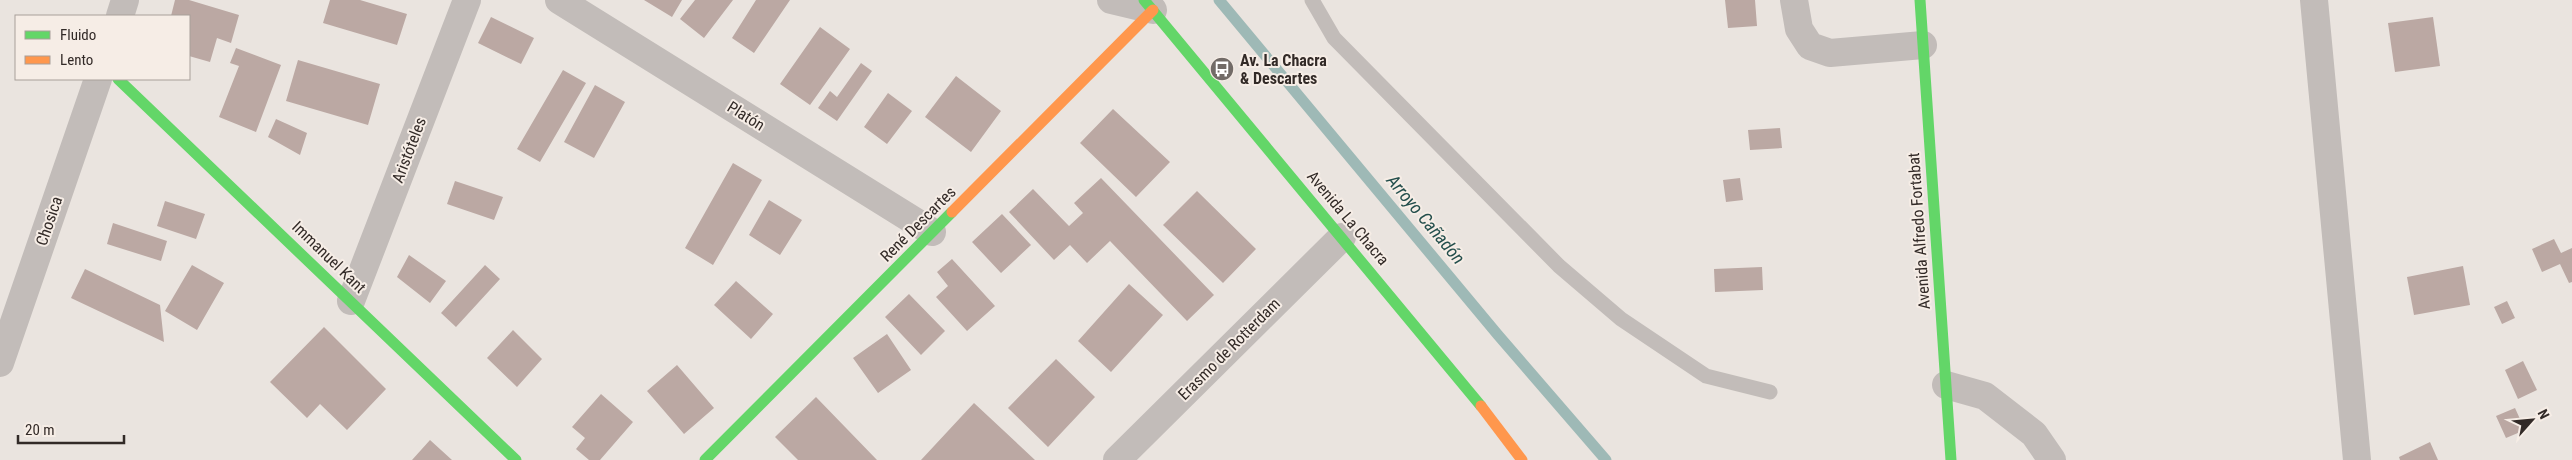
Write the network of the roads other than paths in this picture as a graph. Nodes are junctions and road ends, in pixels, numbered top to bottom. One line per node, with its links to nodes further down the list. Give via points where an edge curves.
1 (125, 0): 10 (street)
2 (467, 0): 16 (street, Aristóteles)
3 (559, 0): 14 (street, Platón)
4 (1111, 0): 9 (street)
5 (1312, 0): 19 (lane, via 1334,38 1559,266 1621,319 1706,376)
6 (1794, 0): 11 (street, via 1799,29 1810,46 1830,53)
7 (1920, 0): 11 (main road, Avenida Alfredo Fortabat)
8 (2314, 0): 26 (street)
9 (1148, 5): 14 (main road, René Descartes); 15 (main road, Avenida La Chacra)
10 (120, 15)
11 (1923, 45): 18 (main road, Avenida Alfredo Fortabat)
12 (98, 80): 17 (street, Chosica)
13 (119, 80): 16 (main road, Immanuel Kant)
14 (932, 232): 21 (main road, René Descartes)
15 (1342, 237): 22 (street, Erasmo de Rotterdam); 23 (main road, Avenida La Chacra, via 1461,379)
16 (351, 300): 20 (main road, Immanuel Kant)
17 (0, 363)
18 (1946, 385): 24 (main road, Avenida Alfredo Fortabat); 25 (street, via 1985,396 2034,434)
19 (1770, 392)
20 (516, 460)
21 (706, 460)
22 (1117, 460)
23 (1522, 460)
24 (1951, 460)
25 (2052, 460)
26 (2357, 460)

